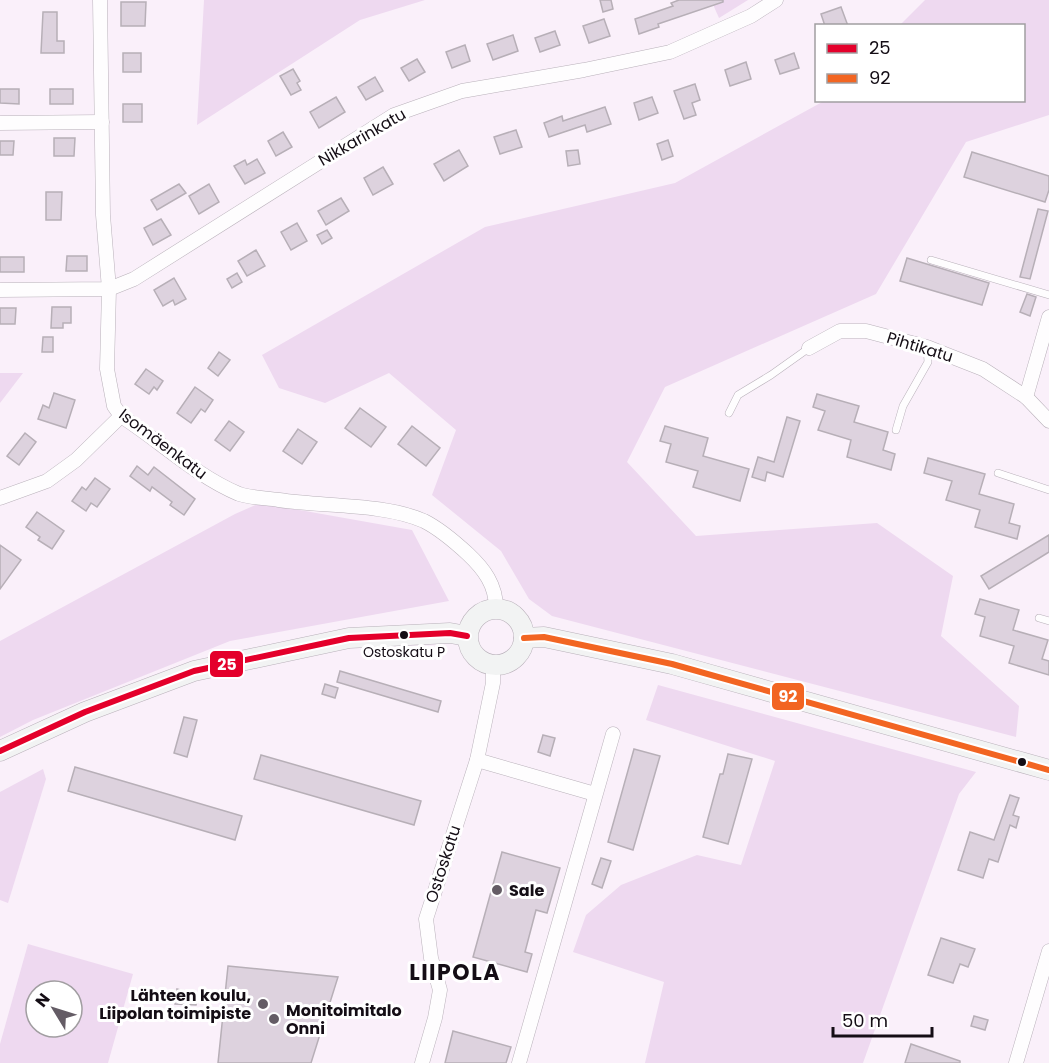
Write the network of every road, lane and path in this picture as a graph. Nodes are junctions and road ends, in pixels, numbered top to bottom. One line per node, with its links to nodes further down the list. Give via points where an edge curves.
1 (100, 0): 3 (street, Isomäenkatu)
2 (776, 0): 6 (street, Nikkarinkatu, via 751,16 670,52 462,91 394,115 134,279)
3 (102, 122): 4 (street); 6 (street, Isomäenkatu)
4 (0, 123)
5 (931, 260): 8 (lane)
6 (109, 289): 7 (street, Nikkarinkatu); 15 (street, Isomäenkatu, via 107,369 114,406)
7 (0, 290)
8 (1049, 295)
9 (1049, 317): 10 (street)
10 (1045, 343): 13 (street)
11 (927, 347): 12 (street, Pihtikatu, via 866,331 840,331); 13 (street, Pihtikatu, via 983,369); 17 (lane, via 928,363 903,406)
12 (809, 348): 14 (lane, via 738,395)
13 (1026, 397): 16 (street, Pihtikatu)
14 (729, 413)
15 (121, 416): 20 (street, via 76,460 47,481); 21 (street, Isomäenkatu, via 215,482 242,495 310,505 361,507 423,521 453,540 479,565 492,585)
16 (1049, 421)
17 (896, 430)
18 (998, 472): 19 (lane)
19 (1049, 490)
20 (0, 498)
21 (496, 608): 24 (street, via 483,611 471,622); 25 (street, via 515,616)
22 (1039, 618): 23 (lane)
23 (1049, 621)
24 (467, 636): 26 (street, via 475,657); 28 (street, via 450,633 349,638 194,671 85,712)
25 (524, 638): 26 (street, via 515,658 503,665); 30 (street, via 544,637 672,664)
26 (493, 665): 29 (street, Ostoskatu, via 493,683)
27 (613, 734): 31 (street)
28 (0, 751)
29 (477, 759): 31 (street); 33 (street, Ostoskatu, via 426,919 440,990)
30 (1049, 770)
31 (595, 794): 34 (street)
32 (1049, 951): 35 (street)
33 (422, 1063)
34 (519, 1063)
35 (1016, 1063)

